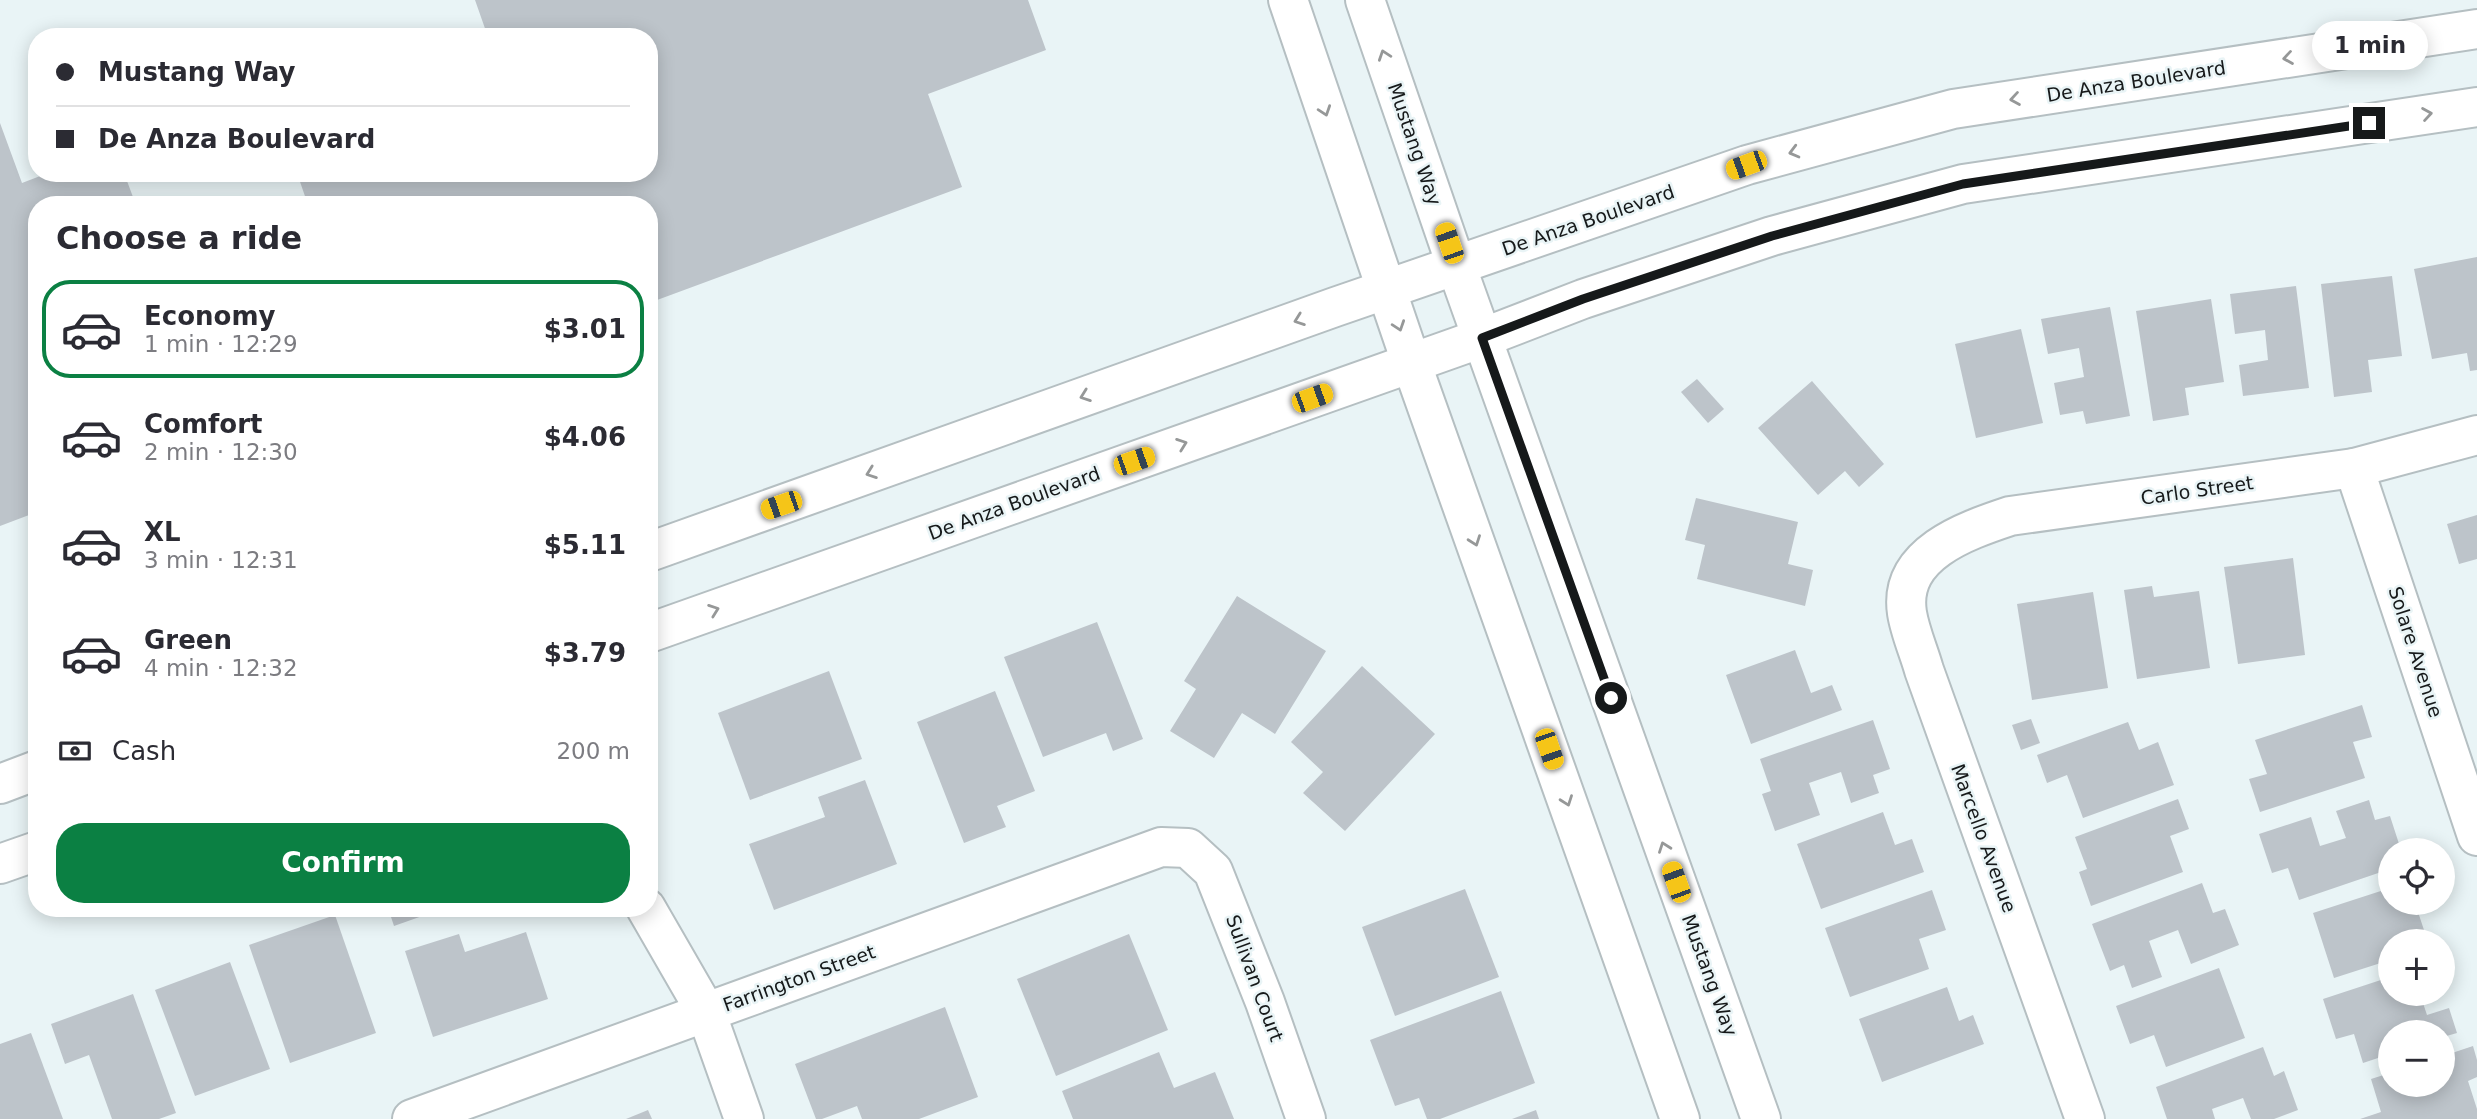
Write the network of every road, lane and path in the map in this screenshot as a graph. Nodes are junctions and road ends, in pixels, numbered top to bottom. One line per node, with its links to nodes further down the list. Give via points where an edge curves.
1 (1288, 0): 6 (street, one-way to 6)
2 (1365, 0): 5 (street, Mustang Way, one-way to 2)
3 (2477, 29): 5 (street, De Anza Boulevard, one-way to 5, via 1954,108 1746,165)
4 (2477, 107): 7 (street, De Anza Boulevard, one-way to 4, via 1772,236 1963,184)
5 (1456, 265): 6 (street, De Anza Boulevard); 7 (street, Mustang Way)
6 (1386, 290): 8 (street, one-way to 8); 11 (street, De Anza Boulevard, one-way to 11)
7 (1482, 338): 8 (street, De Anza Boulevard); 26 (street, Mustang Way, one-way to 7)
8 (1411, 362): 13 (street, De Anza Boulevard, one-way to 8); 25 (street, one-way to 25)
9 (2477, 435): 10 (street, Carlo Street)
10 (2354, 468): 12 (street, Carlo Street, via 2010,516 1967,531); 16 (street, Solare Avenue)
11 (658, 549)
12 (1924, 558): 27 (street, Marcello Avenue, via 1908,583 1907,613)
13 (658, 630)
14 (28, 773): 15 (street)
15 (0, 783)
16 (2477, 836)
17 (1188, 848): 21 (street, Farrington Street, via 1161,847 1133,855); 24 (street, Sullivan Court, via 1213,871 1222,890)
18 (28, 854): 19 (street)
19 (0, 864)
20 (651, 917): 21 (street)
21 (706, 1012): 22 (street, Farrington Street); 23 (street)
22 (411, 1119)
23 (744, 1119)
24 (1306, 1119)
25 (1680, 1119)
26 (1761, 1119)
27 (2085, 1119)

